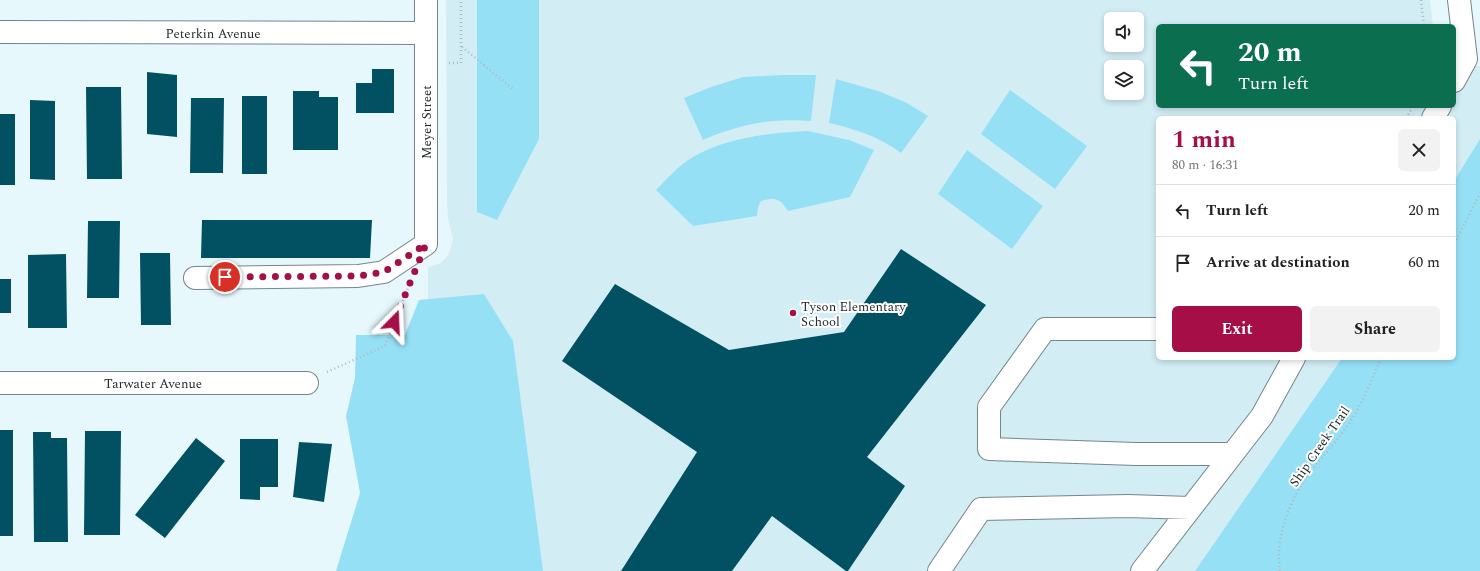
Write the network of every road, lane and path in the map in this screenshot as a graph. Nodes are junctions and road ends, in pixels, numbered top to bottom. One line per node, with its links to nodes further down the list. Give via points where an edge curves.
1 (426, 0): 7 (street, Meyer Street)
2 (461, 0): 8 (path)
3 (1421, 0): 5 (path)
4 (1459, 0): 10 (street, via 1466,59)
5 (1424, 24)
6 (0, 32): 7 (street, Peterkin Avenue)
7 (426, 33): 14 (street, Meyer Street, via 426,244 384,272 358,276)
8 (462, 47): 9 (path); 11 (path)
9 (461, 63)
10 (1456, 77)
11 (513, 90)
12 (1480, 193): 13 (path)
13 (1456, 240)
14 (195, 278)
15 (411, 279): 20 (path, via 385,346)
16 (1156, 329): 21 (street, via 1045,329 989,407 989,449)
17 (1293, 360): 21 (street, via 1262,416)
18 (1380, 360): 25 (path, Ship Creek Trail, via 1352,419 1306,479 1289,509 1278,553)
19 (0, 383): 20 (street, Tarwater Avenue)
20 (307, 383)
21 (1232, 454): 22 (street)
22 (1190, 508): 23 (street, via 1128,506 981,509); 24 (street)
23 (939, 571)
24 (1142, 571)
25 (1280, 571)

